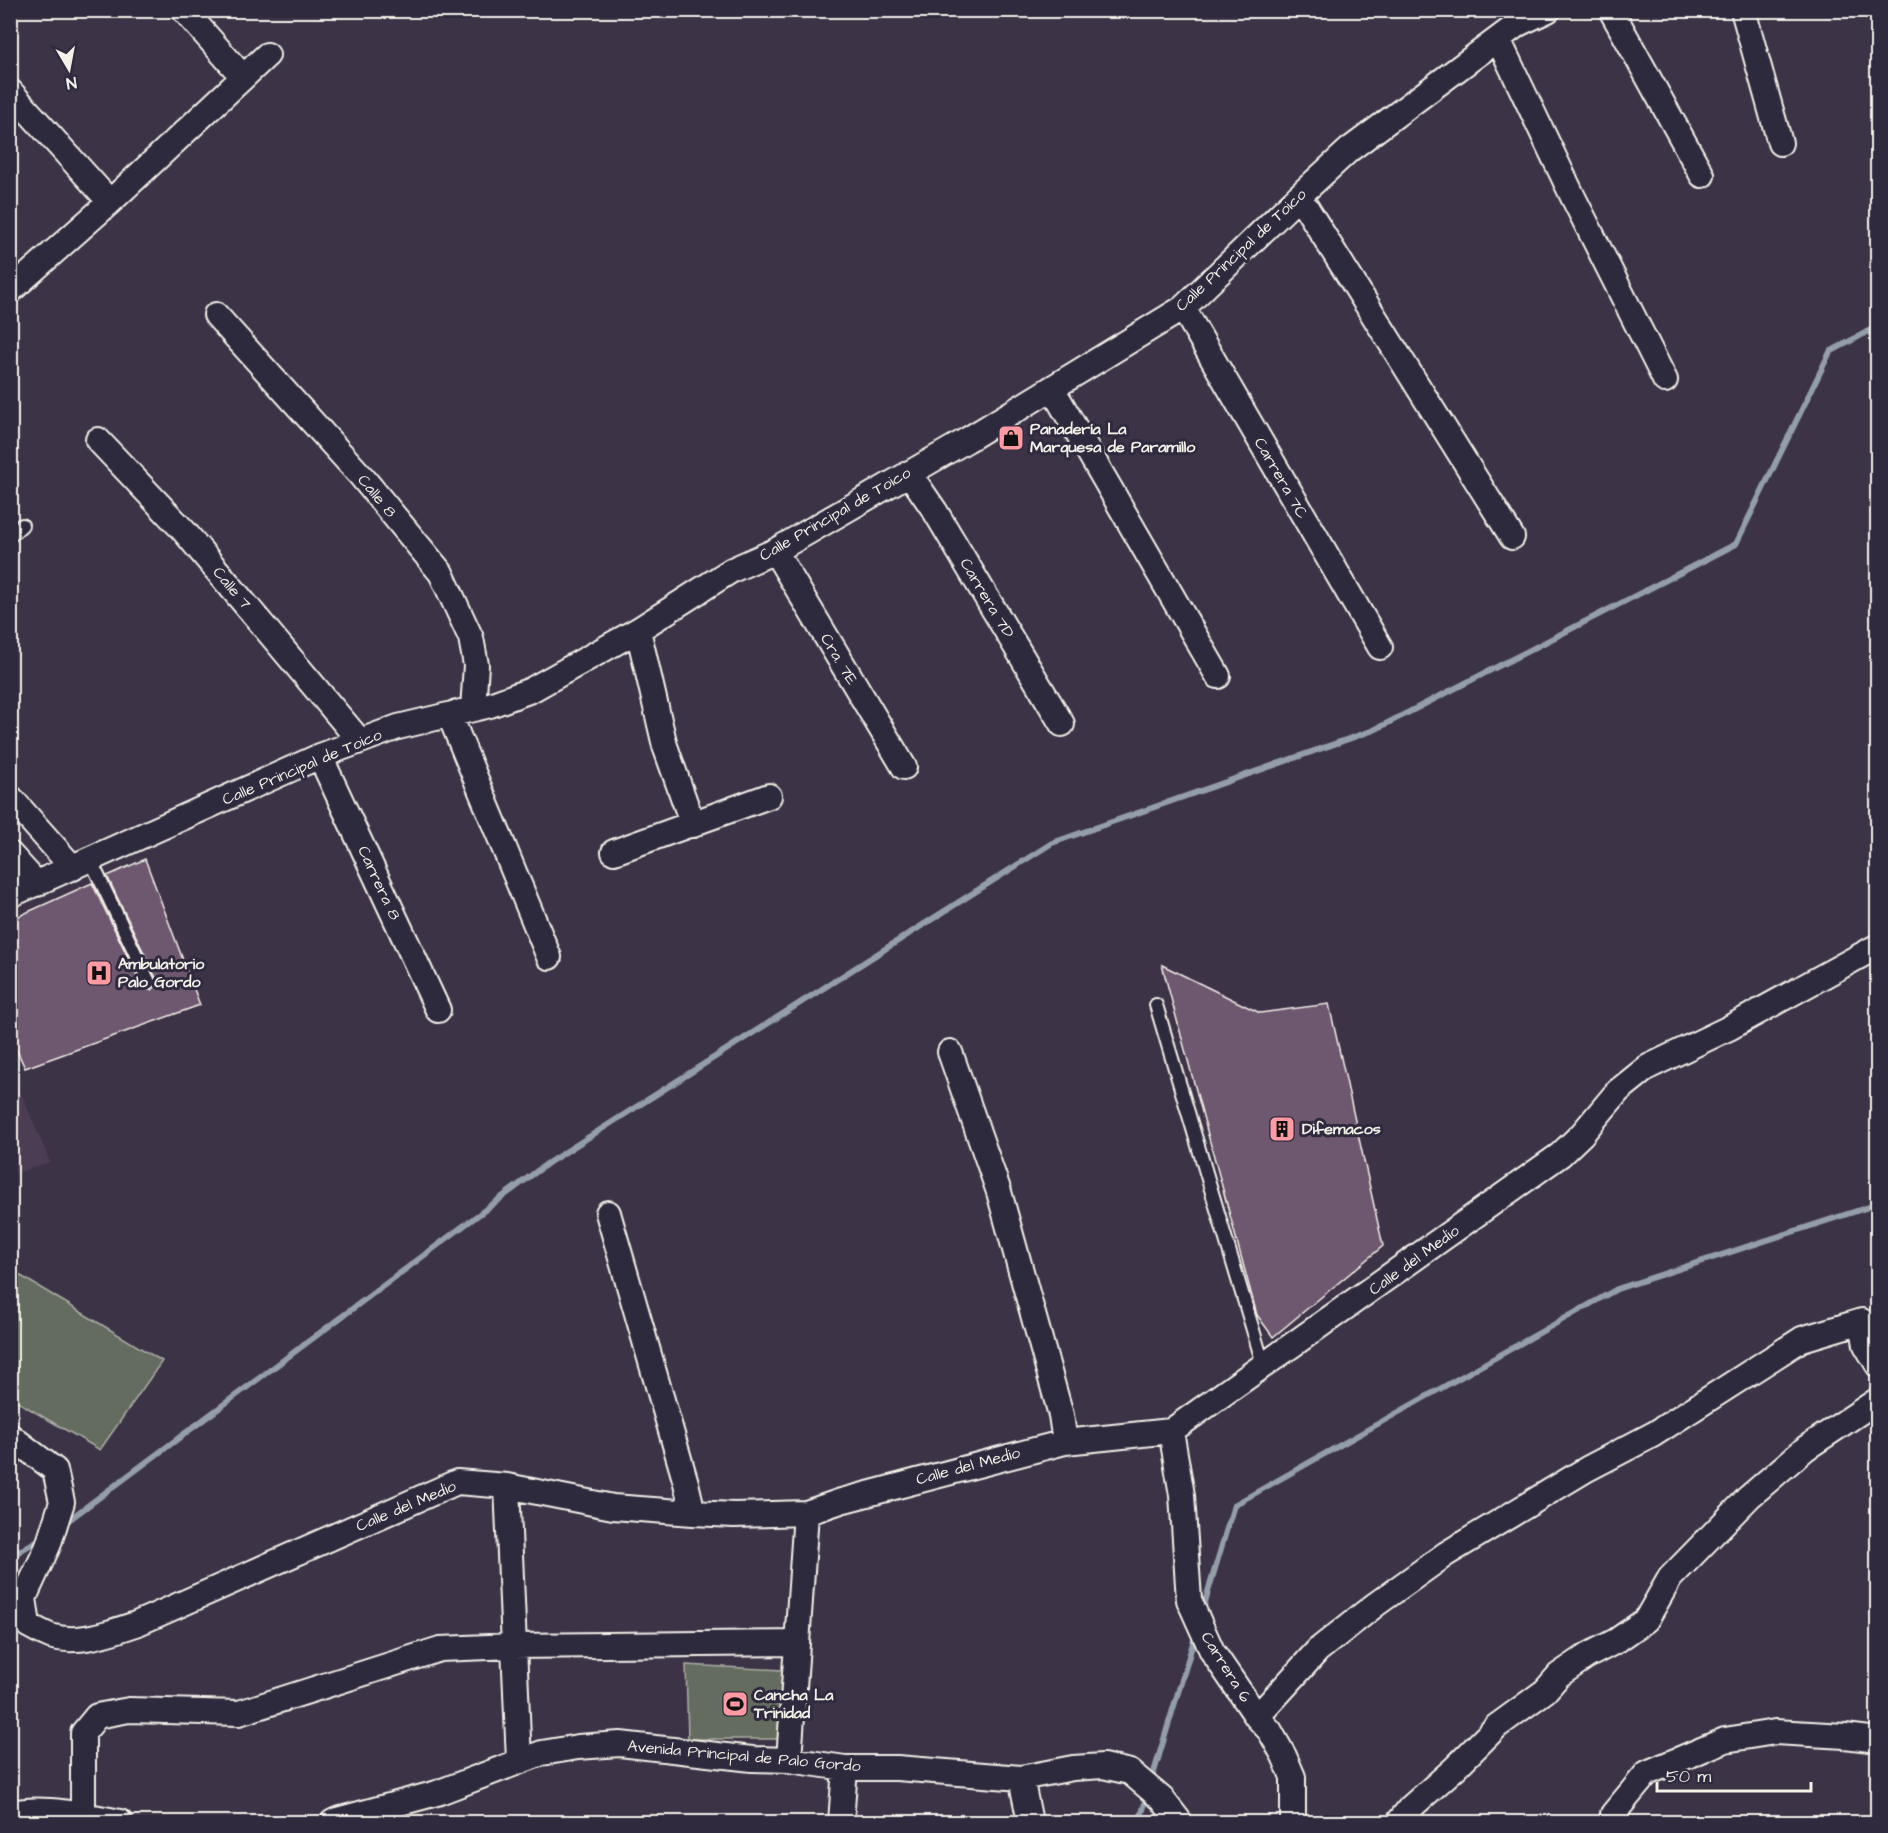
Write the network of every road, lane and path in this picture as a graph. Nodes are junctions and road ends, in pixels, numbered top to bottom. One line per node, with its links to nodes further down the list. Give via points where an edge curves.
1 (184, 10): 7 (street)
2 (1548, 10): 5 (street, Calle Principal de Toico)
3 (1611, 10): 10 (street)
4 (1743, 10): 9 (street)
5 (1498, 39): 11 (street, Calle Principal de Toico, via 1349,150); 16 (street)
6 (267, 55): 7 (street)
7 (243, 77): 12 (street)
8 (10, 91): 12 (street)
9 (1780, 143)
10 (1702, 175)
11 (1299, 196): 14 (street, Calle Principal de Toico); 22 (street)
12 (110, 202): 13 (street)
13 (10, 291)
14 (1183, 308): 17 (street, Calle Principal de Toico); 25 (street, Carrera 7C)
15 (216, 315): 27 (street, Calle 8, via 362,477 441,573 471,638 476,665)
16 (1665, 380)
17 (1052, 388): 19 (street, Calle Principal de Toico); 26 (street)
18 (98, 440): 29 (street, Calle 7, via 184,531)
19 (909, 472): 23 (street, Calle Principal de Toico); 28 (street, Carrera 7D)
20 (22, 525): 21 (lane)
21 (10, 536)
22 (1512, 537)
23 (775, 551): 24 (street, Calle Principal de Toico, via 732,570); 31 (street, Cra. 7E)
24 (638, 630): 27 (street, Calle Principal de Toico, via 531,690); 34 (street, via 665,746)
25 (1380, 647)
26 (1218, 676)
27 (462, 712): 29 (street, Calle Principal de Toico); 41 (street, Calle 8)
28 (1062, 724)
29 (359, 740): 30 (street, Calle Principal de Toico)
30 (320, 756): 37 (street, Calle Principal de Toico); 44 (street, Carrera 8)
31 (904, 767)
32 (769, 796): 34 (street)
33 (10, 797): 37 (street)
34 (693, 825): 35 (street)
35 (614, 852)
36 (10, 854): 38 (street)
37 (81, 863): 38 (street, Calle Principal de Toico); 42 (lane)
38 (37, 884): 39 (street, Calle Principal de Toico)
39 (10, 896)
40 (1878, 946): 48 (street, Calle del Medio, via 1730,1028 1648,1067 1618,1091 1560,1155)
41 (549, 957)
42 (149, 982)
43 (1156, 1005): 48 (lane)
44 (438, 1010)
45 (950, 1052): 52 (street, via 999,1192 1061,1415)
46 (608, 1213): 54 (street)
47 (1878, 1365): 58 (street, via 1866,1345 1862,1321 1802,1339 1654,1434 1587,1469 1446,1554 1318,1650)
48 (1264, 1367): 50 (street, Calle del Medio)
49 (1878, 1400): 72 (street, via 1806,1448 1749,1497 1670,1578 1646,1620 1559,1675 1545,1691 1497,1726)
50 (1171, 1431): 52 (street, Calle del Medio); 58 (street, Carrera 6, via 1182,1495 1189,1600 1212,1651)
51 (10, 1436): 53 (street, Calle del Medio, via 55,1470 62,1502 24,1598 28,1625 51,1636 73,1640 136,1624 457,1482)
52 (1065, 1442): 55 (street, Calle del Medio)
53 (507, 1486): 54 (street, Calle del Medio, via 613,1507); 57 (street)
54 (693, 1513): 55 (street, Calle del Medio)
55 (806, 1513): 56 (street)
56 (797, 1643): 57 (street); 60 (street)
57 (513, 1646): 61 (street); 65 (street, via 440,1649 239,1713 129,1710 97,1716 83,1733)
58 (1257, 1717): 71 (street, Carrera 6, via 1270,1731 1293,1777)
59 (1878, 1740): 73 (street, via 1774,1732 1725,1740 1647,1773 1613,1814)
60 (789, 1760): 61 (street, Avenida Principal de Palo Gordo, via 620,1744 542,1753); 62 (street, Avenida Principal de Palo Gordo)
61 (519, 1761): 67 (street, Avenida Principal de Palo Gordo, via 437,1793)
62 (845, 1768): 63 (street, Avenida Principal de Palo Gordo, via 897,1767); 68 (street)
63 (1020, 1778): 69 (street); 70 (street, Avenida Principal de Palo Gordo, via 1103,1766 1131,1772 1162,1799)
64 (10, 1814): 65 (street, via 21,1811)
65 (83, 1815): 66 (street)
66 (120, 1822)
67 (333, 1822)
68 (841, 1822)
69 (1030, 1822)
70 (1180, 1822)
71 (1293, 1822)
72 (1399, 1822)
73 (1613, 1822)

